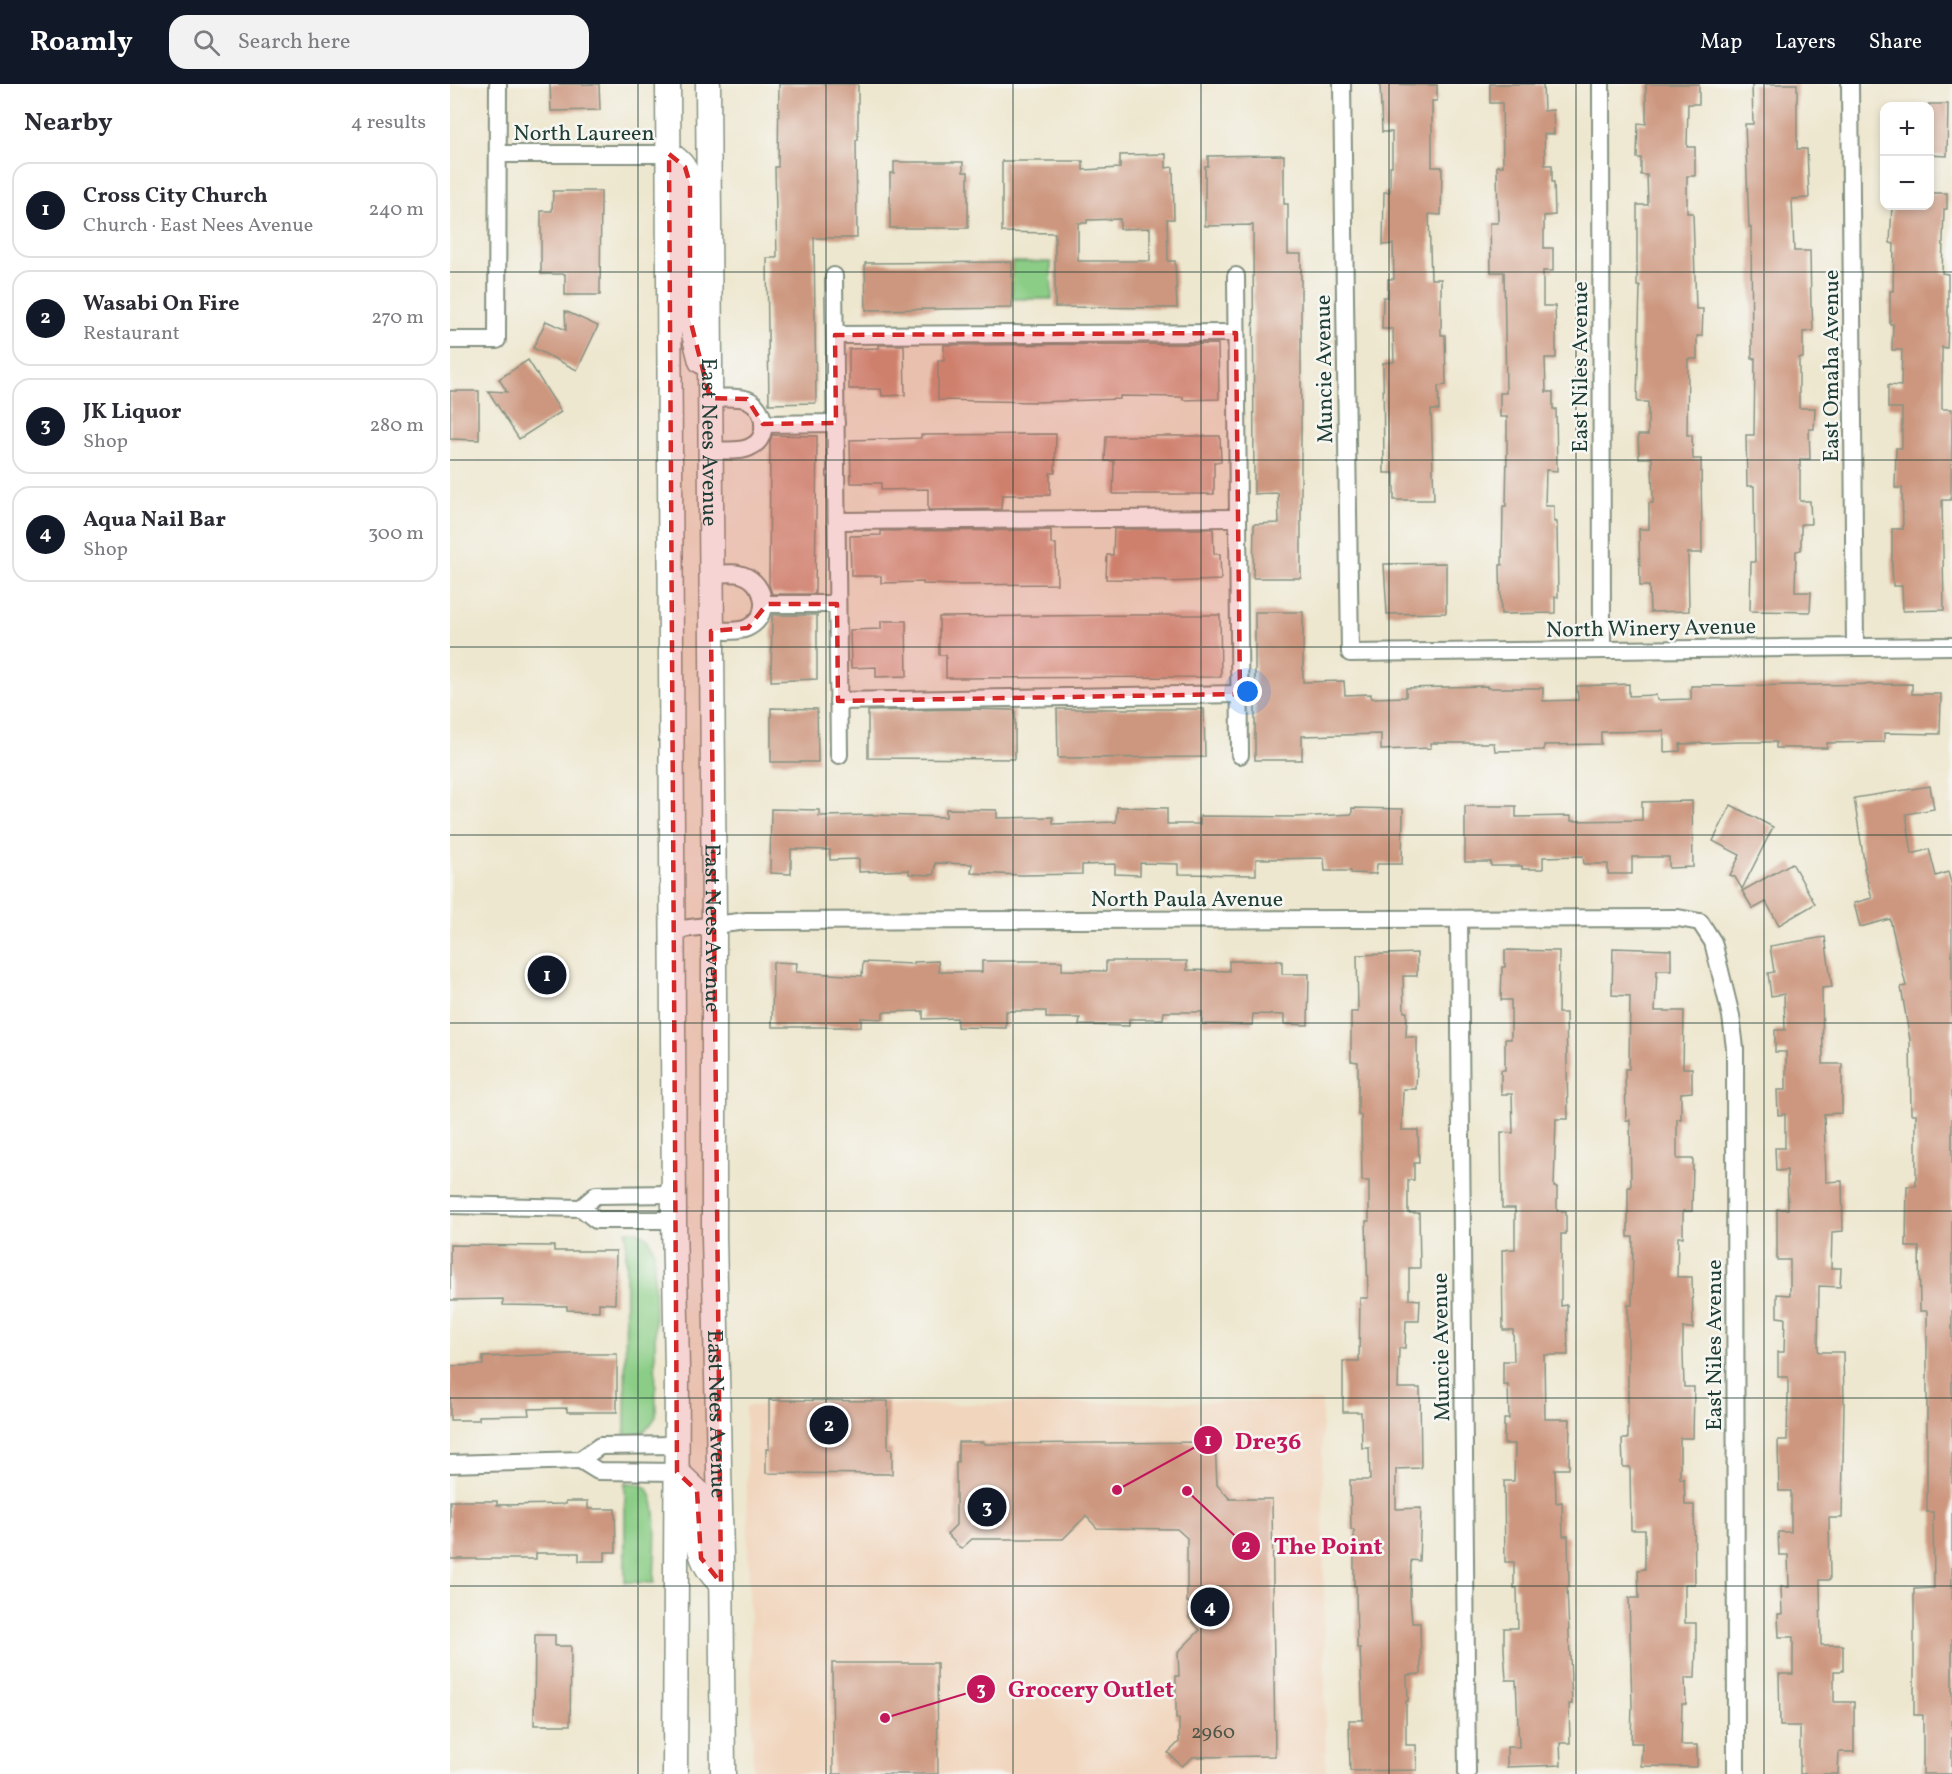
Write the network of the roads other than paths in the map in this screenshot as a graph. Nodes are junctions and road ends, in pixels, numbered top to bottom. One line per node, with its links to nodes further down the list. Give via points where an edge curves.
1 (498, 84): 7 (street)
2 (668, 84): 8 (main road, East Nees Avenue)
3 (708, 84): 14 (main road, East Nees Avenue)
4 (1342, 84): 27 (street, Muncie Avenue)
5 (1601, 84): 26 (street, East Niles Avenue)
6 (1850, 84): 25 (street, East Omaha Avenue)
7 (498, 154): 8 (street, North Laureen); 13 (street, via 497,340)
8 (669, 154): 14 (main road, via 685,167 690,184 690,319); 35 (main road, East Nees Avenue)
9 (834, 276): 12 (street)
10 (1236, 276): 11 (street)
11 (1236, 333): 12 (street); 18 (street)
12 (835, 335): 15 (street)
13 (450, 340)
14 (710, 398): 16 (street, via 747,399 761,414); 17 (main road, East Nees Avenue)
15 (836, 423): 16 (street); 19 (street)
16 (763, 424): 17 (street, via 762,436 750,448)
17 (710, 450): 20 (main road, East Nees Avenue)
18 (1238, 518): 19 (street); 28 (street)
19 (837, 521): 22 (street)
20 (710, 575): 21 (street, via 739,573 753,580); 23 (main road, East Nees Avenue)
21 (764, 603): 22 (street); 23 (street, via 757,621 748,628)
22 (837, 603): 29 (street)
23 (711, 631): 34 (main road, East Nees Avenue)
24 (1952, 645): 25 (street, North Winery Avenue)
25 (1855, 647): 26 (street, North Winery Avenue)
26 (1602, 650): 27 (street, North Winery Avenue)
27 (1350, 653)
28 (1240, 694): 29 (street); 31 (street)
29 (838, 701): 30 (street)
30 (839, 755)
31 (1240, 755)
32 (1459, 920): 33 (street, North Paula Avenue, via 1678,918); 34 (street, North Paula Avenue, via 747,921); 47 (street, Muncie Avenue)
33 (1700, 922): 48 (street, East Niles Avenue, via 1713,942 1735,1048)
34 (714, 925): 35 (street, North Paula Avenue); 44 (main road, East Nees Avenue, via 714,1237)
35 (674, 930): 36 (main road, East Nees Avenue)
36 (674, 1194): 38 (street, via 596,1195); 39 (main road, East Nees Avenue)
37 (450, 1205): 38 (street)
38 (581, 1208): 39 (street, via 596,1220)
39 (674, 1220): 40 (main road, East Nees Avenue)
40 (677, 1445): 41 (street, via 600,1446); 43 (main road, East Nees Avenue)
41 (580, 1460): 42 (street); 43 (street, via 598,1471)
42 (450, 1464)
43 (677, 1472): 44 (main road, via 697,1491 699,1547 714,1577); 45 (main road, East Nees Avenue)
44 (722, 1583): 46 (main road, East Nees Avenue)
45 (675, 1774)
46 (723, 1774)
47 (1467, 1774)
48 (1736, 1774)

